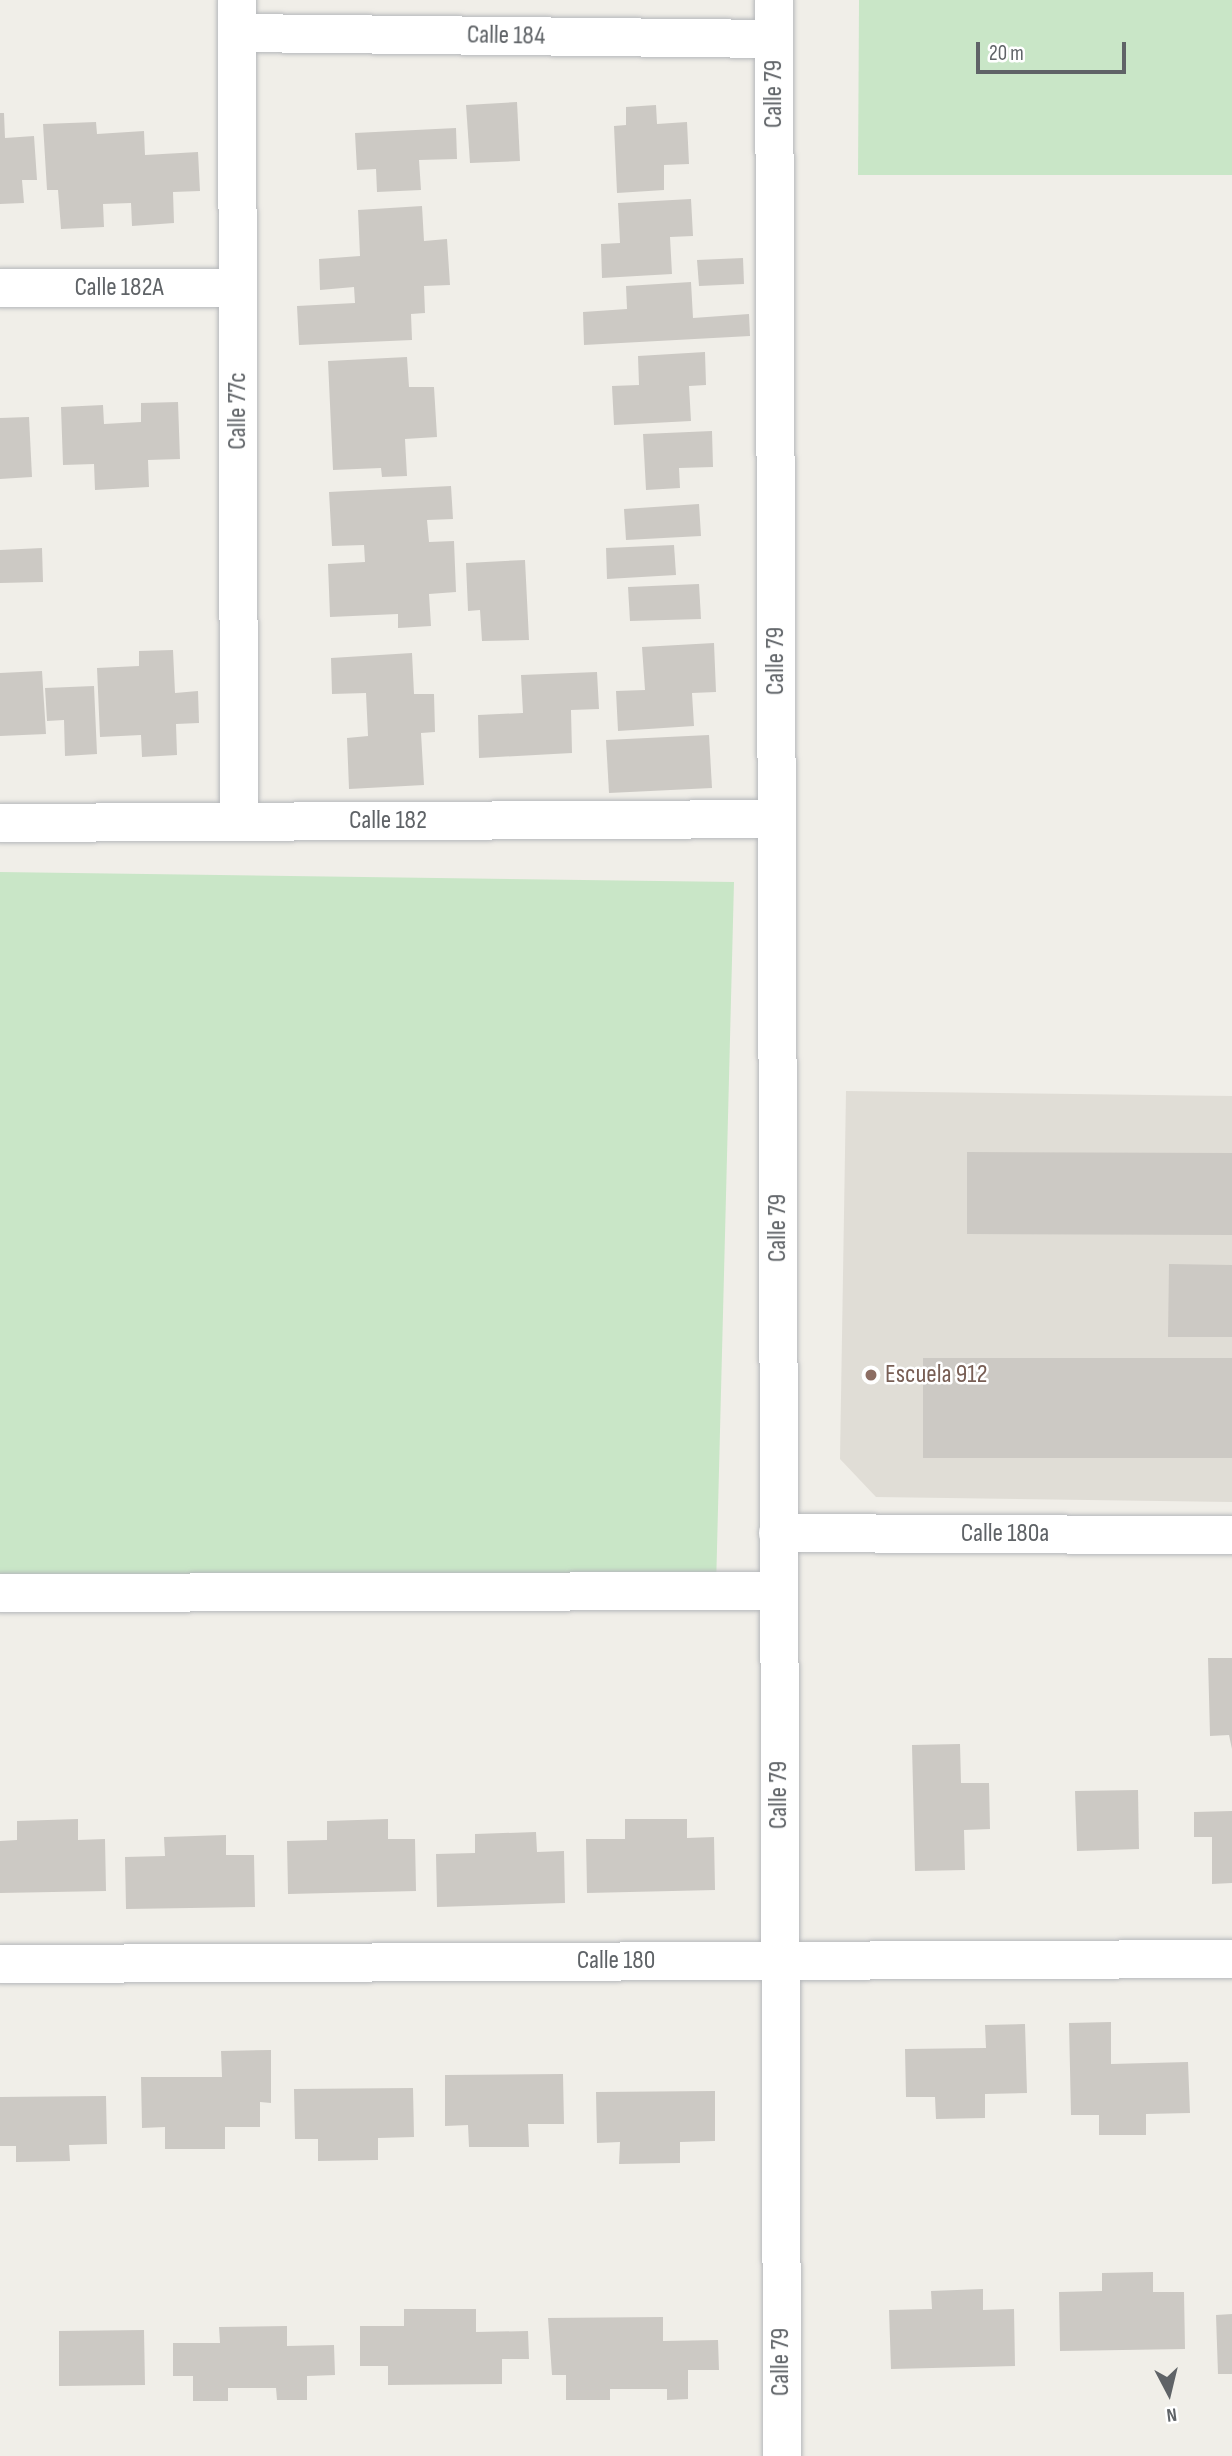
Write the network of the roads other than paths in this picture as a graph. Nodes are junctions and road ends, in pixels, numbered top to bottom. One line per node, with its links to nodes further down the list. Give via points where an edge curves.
1 (774, 0): 3 (street, Calle 79)
2 (237, 17): 3 (street, Calle 184); 5 (street, Calle 77c)
3 (774, 39): 6 (street, Calle 79)
4 (0, 288): 5 (street, Calle 182A)
5 (237, 288): 8 (street, Calle 77c)
6 (777, 819): 8 (street, Calle 182); 9 (street, Calle 79)
7 (0, 822): 8 (street, Calle 182)
8 (239, 822)
9 (778, 1533): 10 (street, Calle 180a); 11 (street, Calle 79)
10 (1232, 1535)
11 (779, 1591): 12 (street); 14 (street, Calle 79)
12 (0, 1593)
13 (1232, 1958): 14 (street, Calle 180)
14 (780, 1960): 15 (street, Calle 180); 16 (street, Calle 79)
15 (0, 1964)
16 (782, 2456)

